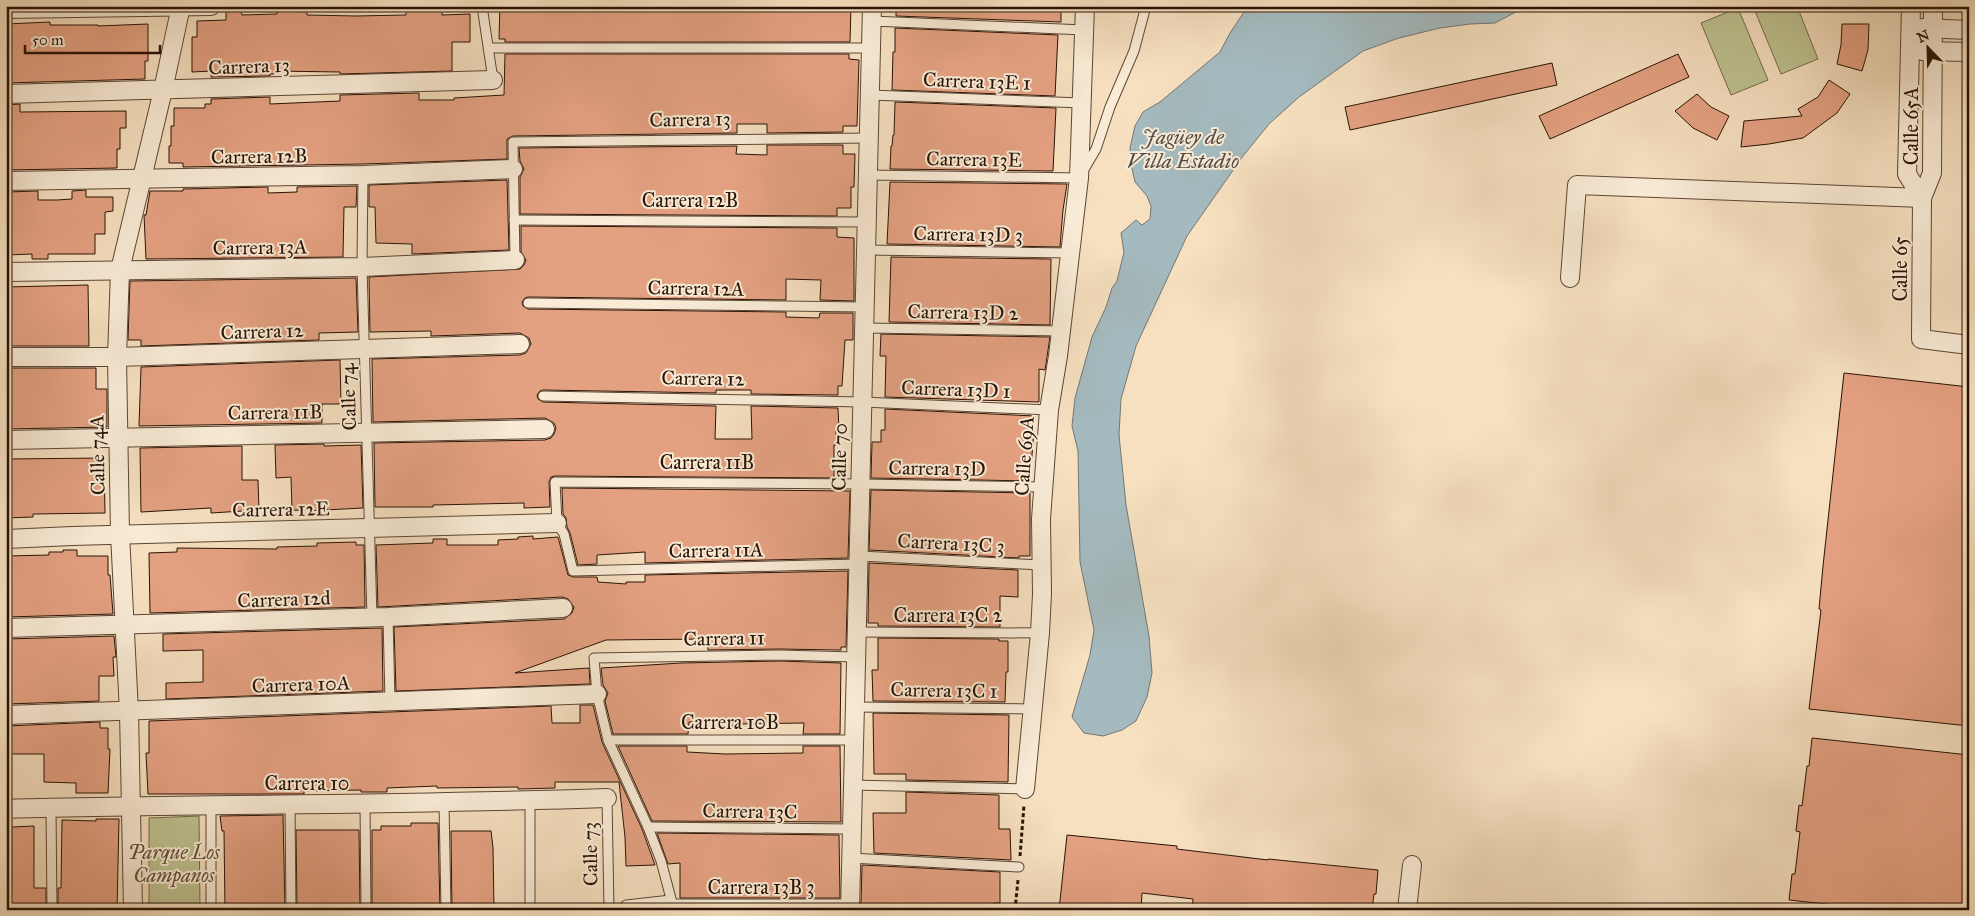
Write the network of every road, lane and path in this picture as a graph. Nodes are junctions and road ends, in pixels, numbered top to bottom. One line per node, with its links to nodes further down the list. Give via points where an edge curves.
1 (211, 6): 7 (street)
2 (482, 6): 14 (lane)
3 (1085, 6): 12 (street, Calle 69A)
4 (1146, 6): 29 (lane, via 1134,51 1096,149)
5 (1912, 6): 10 (street, Calle 65A)
6 (1933, 6): 11 (street, Calle 65A)
7 (181, 7): 8 (street); 20 (street, Calle 74A)
8 (6, 9)
9 (872, 14): 12 (lane); 15 (street, Calle 70)
10 (1911, 28): 11 (street); 16 (street, Calle 65A)
11 (1933, 28): 13 (street); 17 (street, Calle 65A)
12 (1084, 30): 23 (street, Calle 69A)
13 (1969, 30)
14 (489, 48): 15 (lane); 19 (lane)
15 (871, 48): 22 (street, Calle 70)
16 (1911, 50): 17 (street); 31 (street, Calle 65A, via 1907,174)
17 (1932, 51): 18 (street); 31 (street, Calle 65A, via 1932,173)
18 (1969, 52)
19 (493, 80): 20 (street, Carrera 13)
20 (163, 90): 21 (street, Carrera 13); 28 (street, Calle 74A)
21 (6, 94)
22 (870, 95): 23 (lane, Carrera 13E 1); 24 (street, Calle 70)
23 (1082, 103): 29 (street, Calle 69A)
24 (869, 138): 25 (lane, Carrera 13, via 513,142); 26 (street, Calle 70)
25 (513, 169): 27 (street, Carrera 12B); 32 (lane)
26 (868, 174): 29 (lane, Carrera 13E); 33 (street, Calle 70)
27 (363, 175): 28 (street, Carrera 12B); 37 (lane, Calle 74)
28 (141, 178): 30 (street, Carrera 12B); 38 (street, Calle 74A)
29 (1079, 178): 35 (street, Calle 69A)
30 (6, 181)
31 (1922, 198): 40 (street, via 1578,185); 46 (street, Calle 65, via 1921,339)
32 (514, 220): 33 (lane, Carrera 12B); 36 (lane)
33 (867, 222): 34 (street, Calle 70)
34 (866, 250): 35 (lane, Carrera 13D 3); 42 (street, Calle 70)
35 (1070, 253): 44 (street, Calle 69A)
36 (514, 260): 37 (street, Carrera 13A)
37 (362, 267): 38 (street, Carrera 13A); 47 (lane, Calle 74)
38 (120, 270): 39 (street, Carrera 13A); 49 (street, Calle 74A)
39 (6, 272)
40 (1570, 278)
41 (528, 303): 42 (lane, Carrera 12A)
42 (864, 307): 43 (street, Calle 70)
43 (864, 328): 44 (lane, Carrera 13D 2); 51 (street, Calle 70)
44 (1061, 331): 52 (street, Calle 69A)
45 (520, 344): 47 (street, Carrera 12)
46 (1969, 345)
47 (364, 349): 49 (street, Carrera 12); 54 (lane, Calle 74)
48 (6, 358): 49 (street, Carrera 12)
49 (118, 358): 55 (street, Calle 74A)
50 (543, 396): 51 (lane, Carrera 12)
51 (862, 402): 52 (lane, Carrera 13D 1); 57 (street, Calle 70)
52 (1049, 410): 58 (street, Calle 69A)
53 (545, 429): 54 (street, Carrera 11B)
54 (367, 431): 55 (street, Carrera 11B); 60 (lane, Calle 74)
55 (118, 437): 56 (street, Carrera 11B); 61 (street, Calle 74A)
56 (6, 440)
57 (860, 484): 58 (lane, Carrera 13D); 59 (lane, Carrera 11B, via 555,482); 63 (street, Calle 70)
58 (1042, 488): 64 (street, Calle 69A)
59 (557, 524): 60 (street, Carrera 12E); 63 (lane, Carrera 11A, via 564,534 573,570)
60 (368, 528): 61 (street, Carrera 12E); 66 (lane, Calle 74)
61 (120, 534): 62 (street, Carrera 12E); 67 (street, Calle 74A)
62 (6, 540)
63 (859, 560): 64 (lane, Carrera 13C 3); 69 (street, Calle 70)
64 (1042, 565): 70 (street, Calle 69A)
65 (563, 608): 66 (street, Carrera 12d)
66 (380, 617): 67 (street, Carrera 12d); 73 (lane, Calle 74)
67 (124, 626): 68 (street, Carrera 12d); 76 (street, Calle 74A)
68 (6, 628)
69 (856, 632): 70 (lane, Carrera 13C 2); 71 (street, Calle 70)
70 (1040, 633): 75 (street, Calle 69A)
71 (855, 657): 72 (lane, Carrera 11, via 594,658); 74 (street, Calle 70)
72 (597, 694): 73 (street, Carrera 10A); 78 (lane)
73 (390, 702): 76 (street, Carrera 10A)
74 (854, 707): 75 (lane, Carrera 13C 1); 79 (street, Calle 70)
75 (1034, 709): 81 (street, Calle 69A)
76 (129, 712): 77 (street, Carrera 10A); 88 (street, Calle 74A)
77 (6, 715)
78 (608, 740): 79 (lane, Carrera 10B); 91 (lane)
79 (854, 740): 80 (street, Calle 70)
80 (852, 785): 81 (lane); 92 (street, Calle 70)
81 (1025, 790): 95 (path)
82 (607, 798): 83 (street, Carrera 10); 106 (lane, Calle 73)
83 (530, 800): 84 (street, Carrera 10); 105 (lane)
84 (444, 803): 87 (street, Carrera 10); 104 (lane)
85 (211, 804): 86 (street, Carrera 10); 88 (street, Carrera 10); 101 (lane)
86 (290, 804): 87 (street, Carrera 10); 102 (lane)
87 (364, 804): 103 (lane)
88 (132, 806): 89 (street, Carrera 10); 100 (street, Calle 74A)
89 (51, 808): 90 (street, Carrera 10); 99 (lane)
90 (6, 809)
91 (648, 827): 92 (lane, Carrera 13C); 97 (lane, via 662,861)
92 (851, 829): 93 (street, Calle 70)
93 (850, 858): 95 (lane); 98 (street, Calle 70)
94 (1412, 865): 108 (street)
95 (1019, 867): 107 (path)
96 (626, 905): 97 (lane, Carrera 13B 3)
97 (672, 905): 98 (lane, Carrera 13B 3)
98 (850, 907)
99 (52, 910)
100 (133, 910)
101 (211, 910)
102 (291, 910)
103 (366, 910)
104 (446, 910)
105 (530, 910)
106 (609, 910)
107 (1015, 910)
108 (1406, 910)

